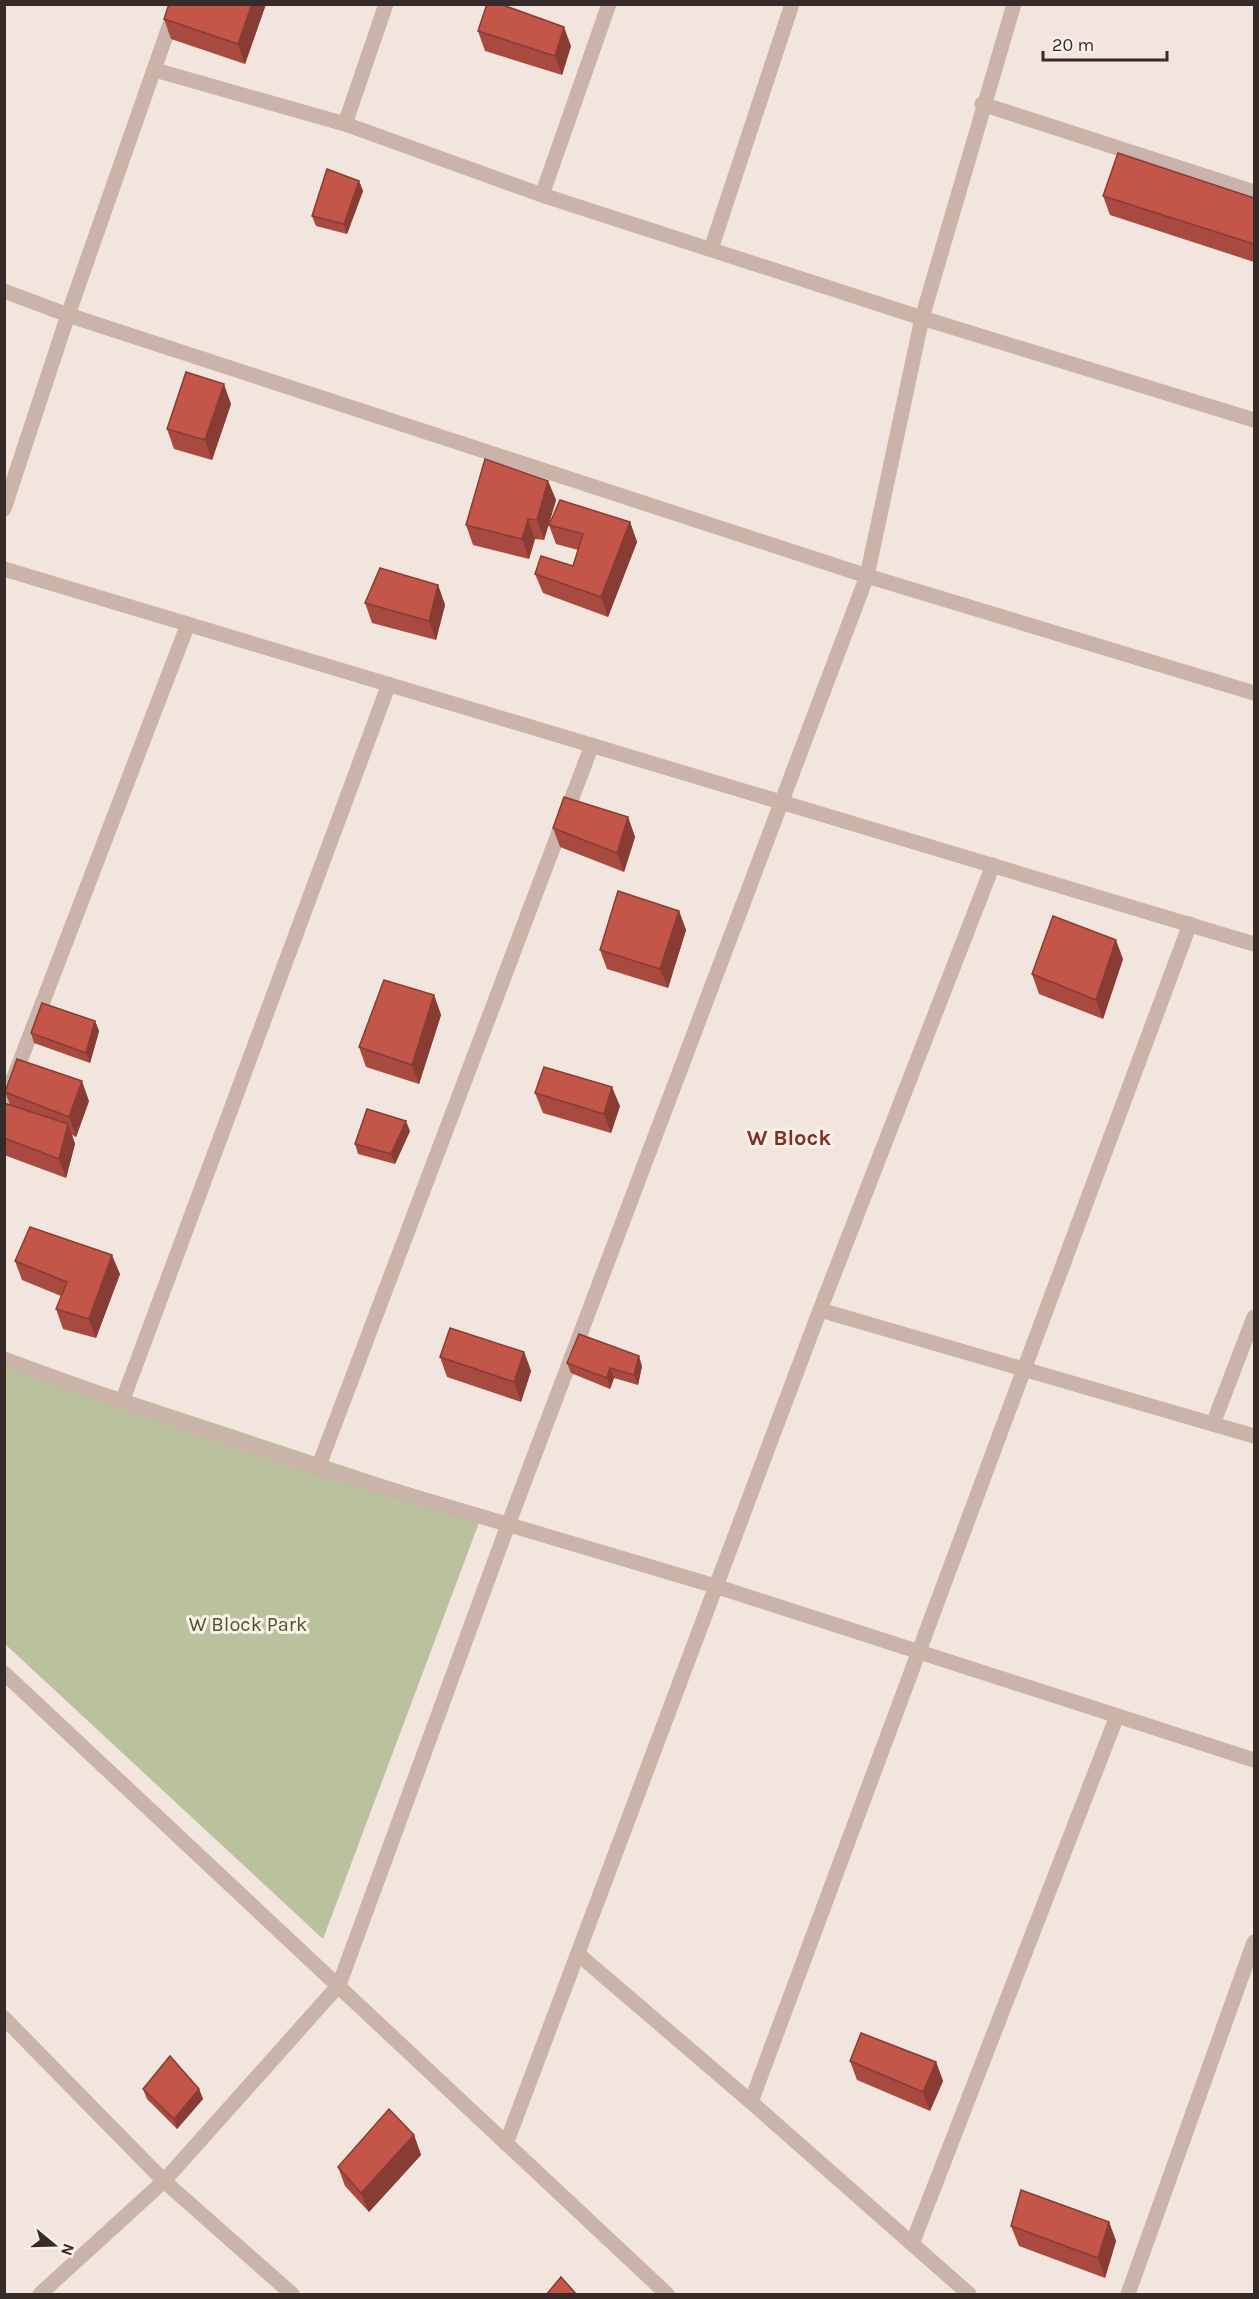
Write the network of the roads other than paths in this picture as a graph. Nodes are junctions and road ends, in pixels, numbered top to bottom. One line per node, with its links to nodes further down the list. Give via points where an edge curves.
1 (177, 4): 6 (street)
2 (386, 4): 8 (street)
3 (609, 4): 10 (street)
4 (792, 4): 11 (street)
5 (1014, 4): 7 (street)
6 (155, 70): 8 (street); 13 (street)
7 (982, 104): 9 (street); 14 (street)
8 (345, 124): 10 (street)
9 (1254, 192)
10 (542, 195): 11 (street)
11 (711, 249): 14 (street)
12 (4, 291): 13 (street)
13 (68, 315): 16 (street); 18 (street)
14 (922, 318): 15 (street); 18 (street)
15 (1254, 420)
16 (4, 509)
17 (4, 569): 19 (street)
18 (867, 576): 21 (street); 23 (street)
19 (188, 624): 20 (street); 27 (street)
20 (389, 684): 22 (street); 32 (street)
21 (1254, 693)
22 (592, 745): 23 (street); 35 (street)
23 (783, 803): 24 (street); 36 (street)
24 (993, 865): 25 (street); 28 (street)
25 (1190, 924): 26 (street); 31 (street)
26 (1254, 944)
27 (4, 1103)
28 (819, 1310): 31 (street); 37 (street)
29 (1254, 1317): 33 (street)
30 (4, 1359): 32 (street)
31 (1024, 1369): 33 (street); 38 (street)
32 (122, 1402): 35 (street)
33 (1214, 1424): 34 (street)
34 (1254, 1436)
35 (318, 1468): 36 (street)
36 (508, 1525): 37 (street); 44 (street)
37 (715, 1586): 38 (street); 43 (street)
38 (919, 1651): 40 (street); 46 (street)
39 (4, 1673): 44 (street)
40 (1117, 1716): 41 (street); 49 (street)
41 (1254, 1761)
42 (1254, 1941): 54 (street)
43 (578, 1954): 46 (street); 47 (street)
44 (339, 1985): 47 (street); 48 (street)
45 (4, 2018): 48 (street)
46 (751, 2102): 49 (street)
47 (506, 2144): 52 (street)
48 (164, 2181): 50 (street); 51 (street)
49 (912, 2244): 53 (street)
50 (40, 2295)
51 (292, 2295)
52 (667, 2295)
53 (969, 2295)
54 (1128, 2295)

